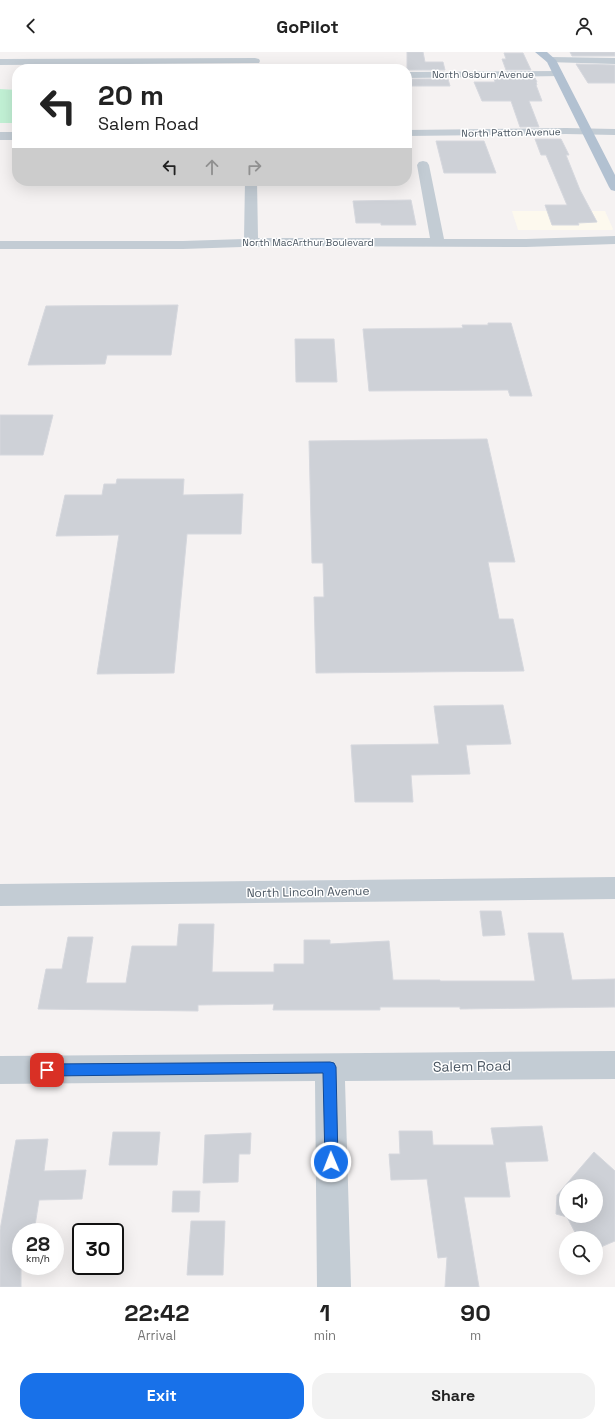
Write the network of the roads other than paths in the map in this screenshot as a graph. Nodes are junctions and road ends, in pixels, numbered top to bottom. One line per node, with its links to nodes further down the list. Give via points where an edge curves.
1 (540, 52): 2 (main road)
2 (553, 56): 4 (street); 6 (main road)
3 (255, 61): 5 (street)
4 (615, 61)
5 (0, 62)
6 (558, 74): 7 (street, North Osburn Avenue); 8 (main road)
7 (412, 75)
8 (587, 132): 9 (street, North Patton Avenue); 10 (street, North Patton Avenue); 15 (main road)
9 (615, 132)
10 (412, 134)
11 (0, 136): 12 (street)
12 (12, 136)
13 (423, 165): 18 (street)
14 (251, 186): 17 (street)
15 (615, 187)
16 (615, 240): 18 (street, North MacArthur Boulevard)
17 (251, 242): 18 (street, North MacArthur Boulevard); 19 (street, North MacArthur Boulevard, via 183,245)
18 (438, 242)
19 (0, 245)
20 (615, 888): 21 (street, North Lincoln Avenue)
21 (0, 898)
22 (615, 1065): 23 (street, Salem Road)
23 (330, 1067): 24 (street, Salem Road); 25 (street)
24 (0, 1070)
25 (334, 1287)

